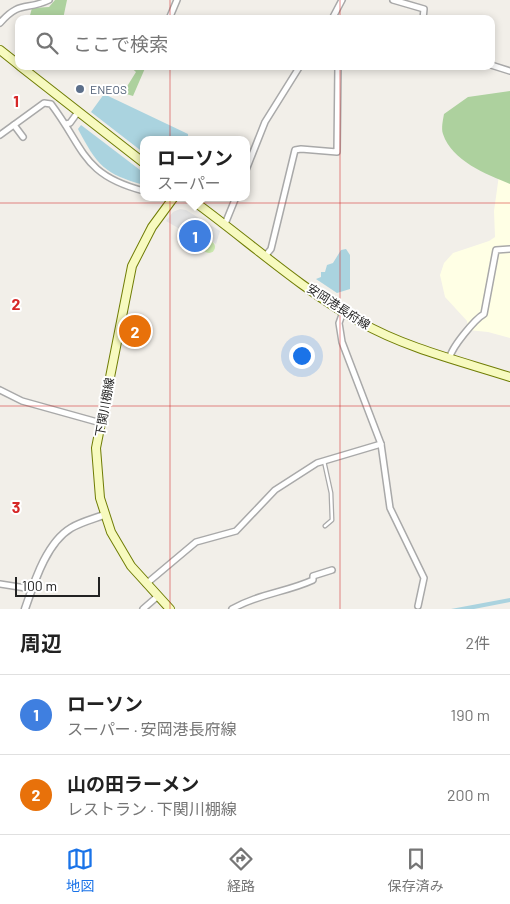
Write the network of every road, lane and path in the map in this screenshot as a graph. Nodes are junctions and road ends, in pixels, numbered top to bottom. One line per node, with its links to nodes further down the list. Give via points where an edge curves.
1 (49, 0): 10 (street, via 17,6)
2 (177, 0): 6 (street)
3 (342, 0): 5 (street)
4 (393, 0): 9 (street, via 424,9)
5 (339, 8): 7 (street); 8 (street)
6 (171, 15)
7 (335, 15)
8 (339, 15)
9 (423, 15)
10 (0, 23)
11 (0, 50): 12 (main road)
12 (15, 62)
13 (495, 67): 17 (street)
14 (25, 70): 18 (main road)
15 (298, 70): 24 (street, via 265,122)
16 (338, 70): 31 (street, via 337,152 295,150 271,249)
17 (510, 71)
18 (78, 112): 19 (street); 23 (main road)
19 (66, 124): 20 (street, via 51,104 44,103); 25 (street, via 86,159 96,169 109,180)
20 (14, 125): 21 (street); 22 (street)
21 (0, 135)
22 (24, 137)
23 (140, 160)
24 (250, 160)
25 (140, 190)
26 (171, 201): 36 (main road, 下関川棚線, via 147,235 132,266)
27 (193, 201): 29 (main road, 安岡港長府線)
28 (234, 201): 29 (street)
29 (225, 224): 31 (main road, 安岡港長府線)
30 (510, 248): 33 (street, via 496,250 484,314 477,318)
31 (266, 255): 32 (main road, 安岡港長府線)
32 (343, 312): 33 (main road, 安岡港長府線, via 388,336); 37 (street, via 339,323 342,342)
33 (450, 357): 34 (main road, 安岡港長府線)
34 (510, 376)
35 (0, 390): 36 (street, via 22,401)
36 (100, 423): 39 (main road, 下関川棚線, via 96,473)
37 (381, 444): 38 (street); 46 (street, via 390,508 424,578)
38 (324, 461): 40 (lane, via 332,520); 43 (street, via 275,490 236,531 196,542)
39 (104, 515): 43 (main road, 下関川棚線, via 120,550); 44 (street, via 71,528 59,538)
40 (325, 526)
41 (332, 570): 50 (street, via 313,576 313,580 299,586 266,594)
42 (0, 584): 44 (street)
43 (146, 584): 45 (main road, 下関川棚線)
44 (32, 589): 47 (street)
45 (158, 596): 48 (street); 49 (main road, 下関川棚線)
46 (418, 606)
47 (25, 609)
48 (143, 609)
49 (170, 609)
50 (232, 609)

